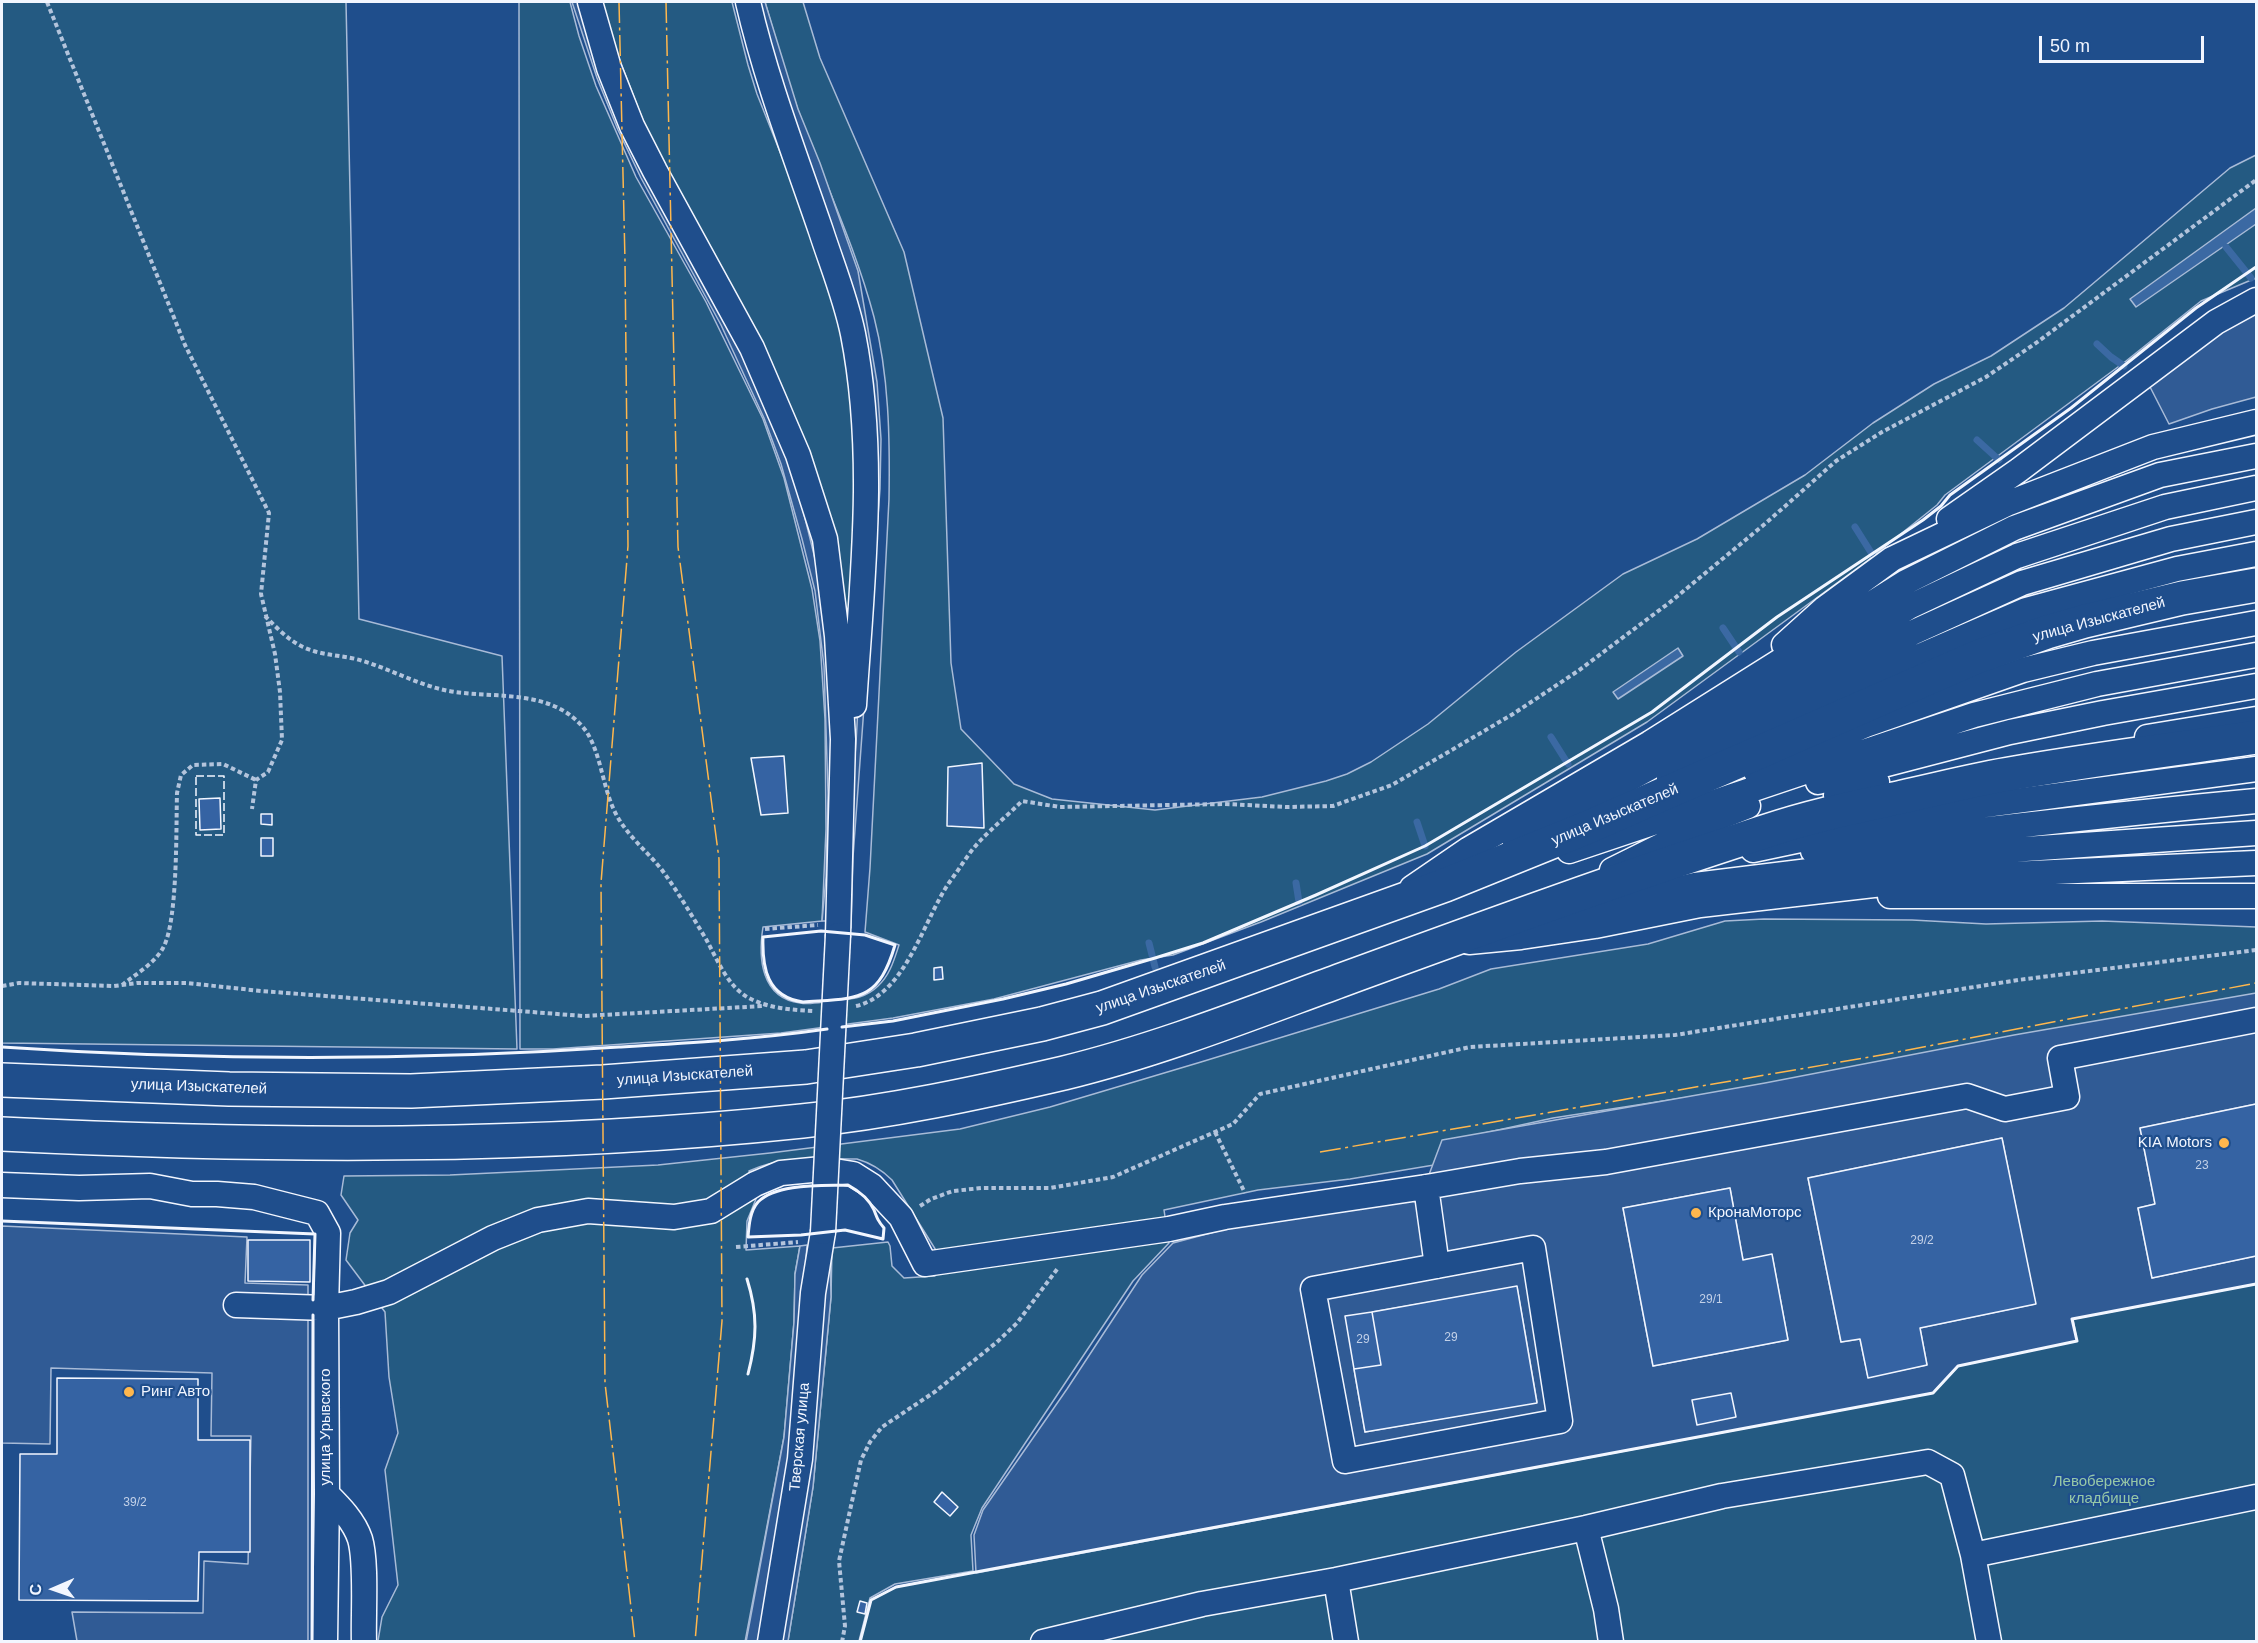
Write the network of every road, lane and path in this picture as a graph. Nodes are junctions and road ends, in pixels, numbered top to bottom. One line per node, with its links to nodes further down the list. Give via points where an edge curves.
1 (47, 2): 19 (path, via 185,345 269,513 261,594)
2 (590, 2): 56 (street, via 609,68 632,126 752,348 798,454 825,539 837,636 843,739)
3 (748, 2): 56 (street, via 772,88 848,313 864,412 867,488 846,834)
4 (2256, 180): 62 (path, via 2036,344 1836,461 1669,603 1578,671 1504,720 1392,785 1333,806 1060,807 1022,801 978,843 949,883 912,956 894,979 877,996)
5 (2256, 300): 15 (street, via 2216,322)
6 (2256, 422): 15 (street, via 2153,447 2009,503)
7 (2256, 439): 23 (street, via 2157,461 2011,515 1902,568)
8 (2256, 456): 27 (street, via 2160,475 2014,528 1906,582)
9 (2256, 470): 29 (street, via 2163,492 2015,542 1908,591)
10 (2256, 488): 29 (street, via 2165,507 2018,556 1910,607)
11 (2256, 505): 30 (street, via 2169,523 2020,570 1913,619)
12 (2256, 522): 30 (street, via 2171,539 2022,583 1914,632)
13 (2256, 537): 32 (street, via 2174,553 2025,599 1920,644)
14 (2256, 554): 32 (street, via 2177,569 2026,610 1920,656)
15 (1892, 560): 23 (street, via 1824,609)
16 (2256, 571): 32 (street, via 2029,622)
17 (2256, 585): 32 (highway, улица Изыскателей, via 2171,601 2047,632)
18 (2256, 606): 26 (street)
19 (265, 616): 37 (path, via 275,654 282,740 268,772); 61 (path, via 302,647 356,659 437,688 516,696 547,702 566,711 590,739 619,820 661,869 734,987 747,997)
20 (2256, 623): 26 (street)
21 (2256, 640): 26 (street)
22 (2256, 655): 26 (street)
23 (1755, 670): 27 (street)
24 (2256, 670): 26 (street)
25 (2256, 686): 26 (street)
26 (2099, 691): 28 (street); 31 (street); 40 (street, via 2010,732); 40 (street, via 2025,686 1954,711); 46 (street, via 2021,656)
27 (1714, 702): 54 (street, via 1468,849)
28 (2256, 703)
29 (1744, 707): 54 (street, via 1658,763 1528,836)
30 (1771, 711): 36 (street)
31 (2256, 719)
32 (1805, 722): 36 (street); 43 (highway, улица Изыскателей)
33 (2256, 737): 40 (highway)
34 (2256, 753): 40 (street)
35 (2256, 769): 40 (street, via 1933,812)
36 (1669, 779): 43 (street)
37 (255, 780): 41 (path); 59 (path, via 224,764 193,765 181,775 172,907 164,947)
38 (2256, 785): 40 (street)
39 (2256, 801): 40 (street, via 1984,829)
40 (1826, 806): 42 (street, via 1949,844); 46 (street); 48 (street); 48 (highway); 57 (street, via 1713,820 1577,887)
41 (252, 810)
42 (2256, 818)
43 (1586, 828): 50 (highway, улица Изыскателей)
44 (2256, 833): 51 (street, via 1939,855)
45 (2256, 848): 51 (street)
46 (1562, 853): 50 (street)
47 (2256, 863): 51 (street)
48 (1678, 865): 57 (highway)
49 (2256, 879): 52 (street, via 1945,888)
50 (1445, 885): 54 (highway, улица Изыскателей)
51 (1738, 890): 52 (street); 57 (street, via 1700,904 1595,926 1521,938)
52 (1839, 896): 53 (street)
53 (2256, 896)
54 (1388, 905): 65 (highway, улица Изыскателей, via 1102,1008 916,1050 806,1067 411,1091)
55 (765, 929): 56 (path)
56 (831, 930): 72 (street, Тверская улица, bridge)
57 (1436, 945): 67 (highway, via 1220,1024 1081,1068 917,1104 805,1121 611,1135 408,1143 229,1143)
58 (2256, 950): 66 (path, via 2018,980 1675,1035 1470,1047 1260,1094 1233,1124)
59 (121, 985): 60 (path); 61 (path, via 187,983 582,1016)
60 (2, 986)
61 (770, 1005): 63 (path)
62 (849, 1007)
63 (817, 1012)
64 (2256, 1020): 69 (street, via 2060,1058 2067,1097 2005,1109 1967,1096 1606,1162)
65 (2, 1080)
66 (1215, 1132): 70 (path); 71 (path, via 1113,1177 1050,1188 953,1191)
67 (2, 1134)
68 (2, 1185): 77 (street, улица Урывского, via 150,1186 192,1194 254,1197 317,1213 328,1233)
69 (1426, 1187): 70 (street); 75 (street)
70 (1255, 1212): 73 (street)
71 (901, 1217): 73 (street, via 925,1264); 77 (street, via 872,1186 853,1174 822,1169 781,1173 711,1211 674,1217 588,1212 538,1220 493,1238 389,1292)
72 (813, 1237): 74 (path); 85 (street, Тверская улица, via 813,1293 800,1459)
73 (1071, 1243): 86 (path, via 1056,1272 1017,1323 936,1391 882,1427 870,1442 861,1460 839,1561 845,1626)
74 (736, 1247)
75 (1437, 1266): 75 (street, via 1533,1248 1560,1421 1345,1461 1313,1289)
76 (236, 1305): 77 (street)
77 (326, 1308): 78 (street, улица Урывского)
78 (327, 1494): 83 (street); 84 (street, улица Урывского, via 343,1510 360,1539)
79 (2256, 1497): 81 (street)
80 (1586, 1528): 81 (street, via 1722,1496 1928,1462 1952,1475); 82 (street); 89 (street)
81 (1973, 1555): 90 (street)
82 (1336, 1580): 87 (street); 88 (street)
83 (325, 1641)
84 (364, 1641)
85 (770, 1641)
86 (842, 1641)
87 (1043, 1641)
88 (1346, 1641)
89 (1611, 1641)
90 (1989, 1641)

